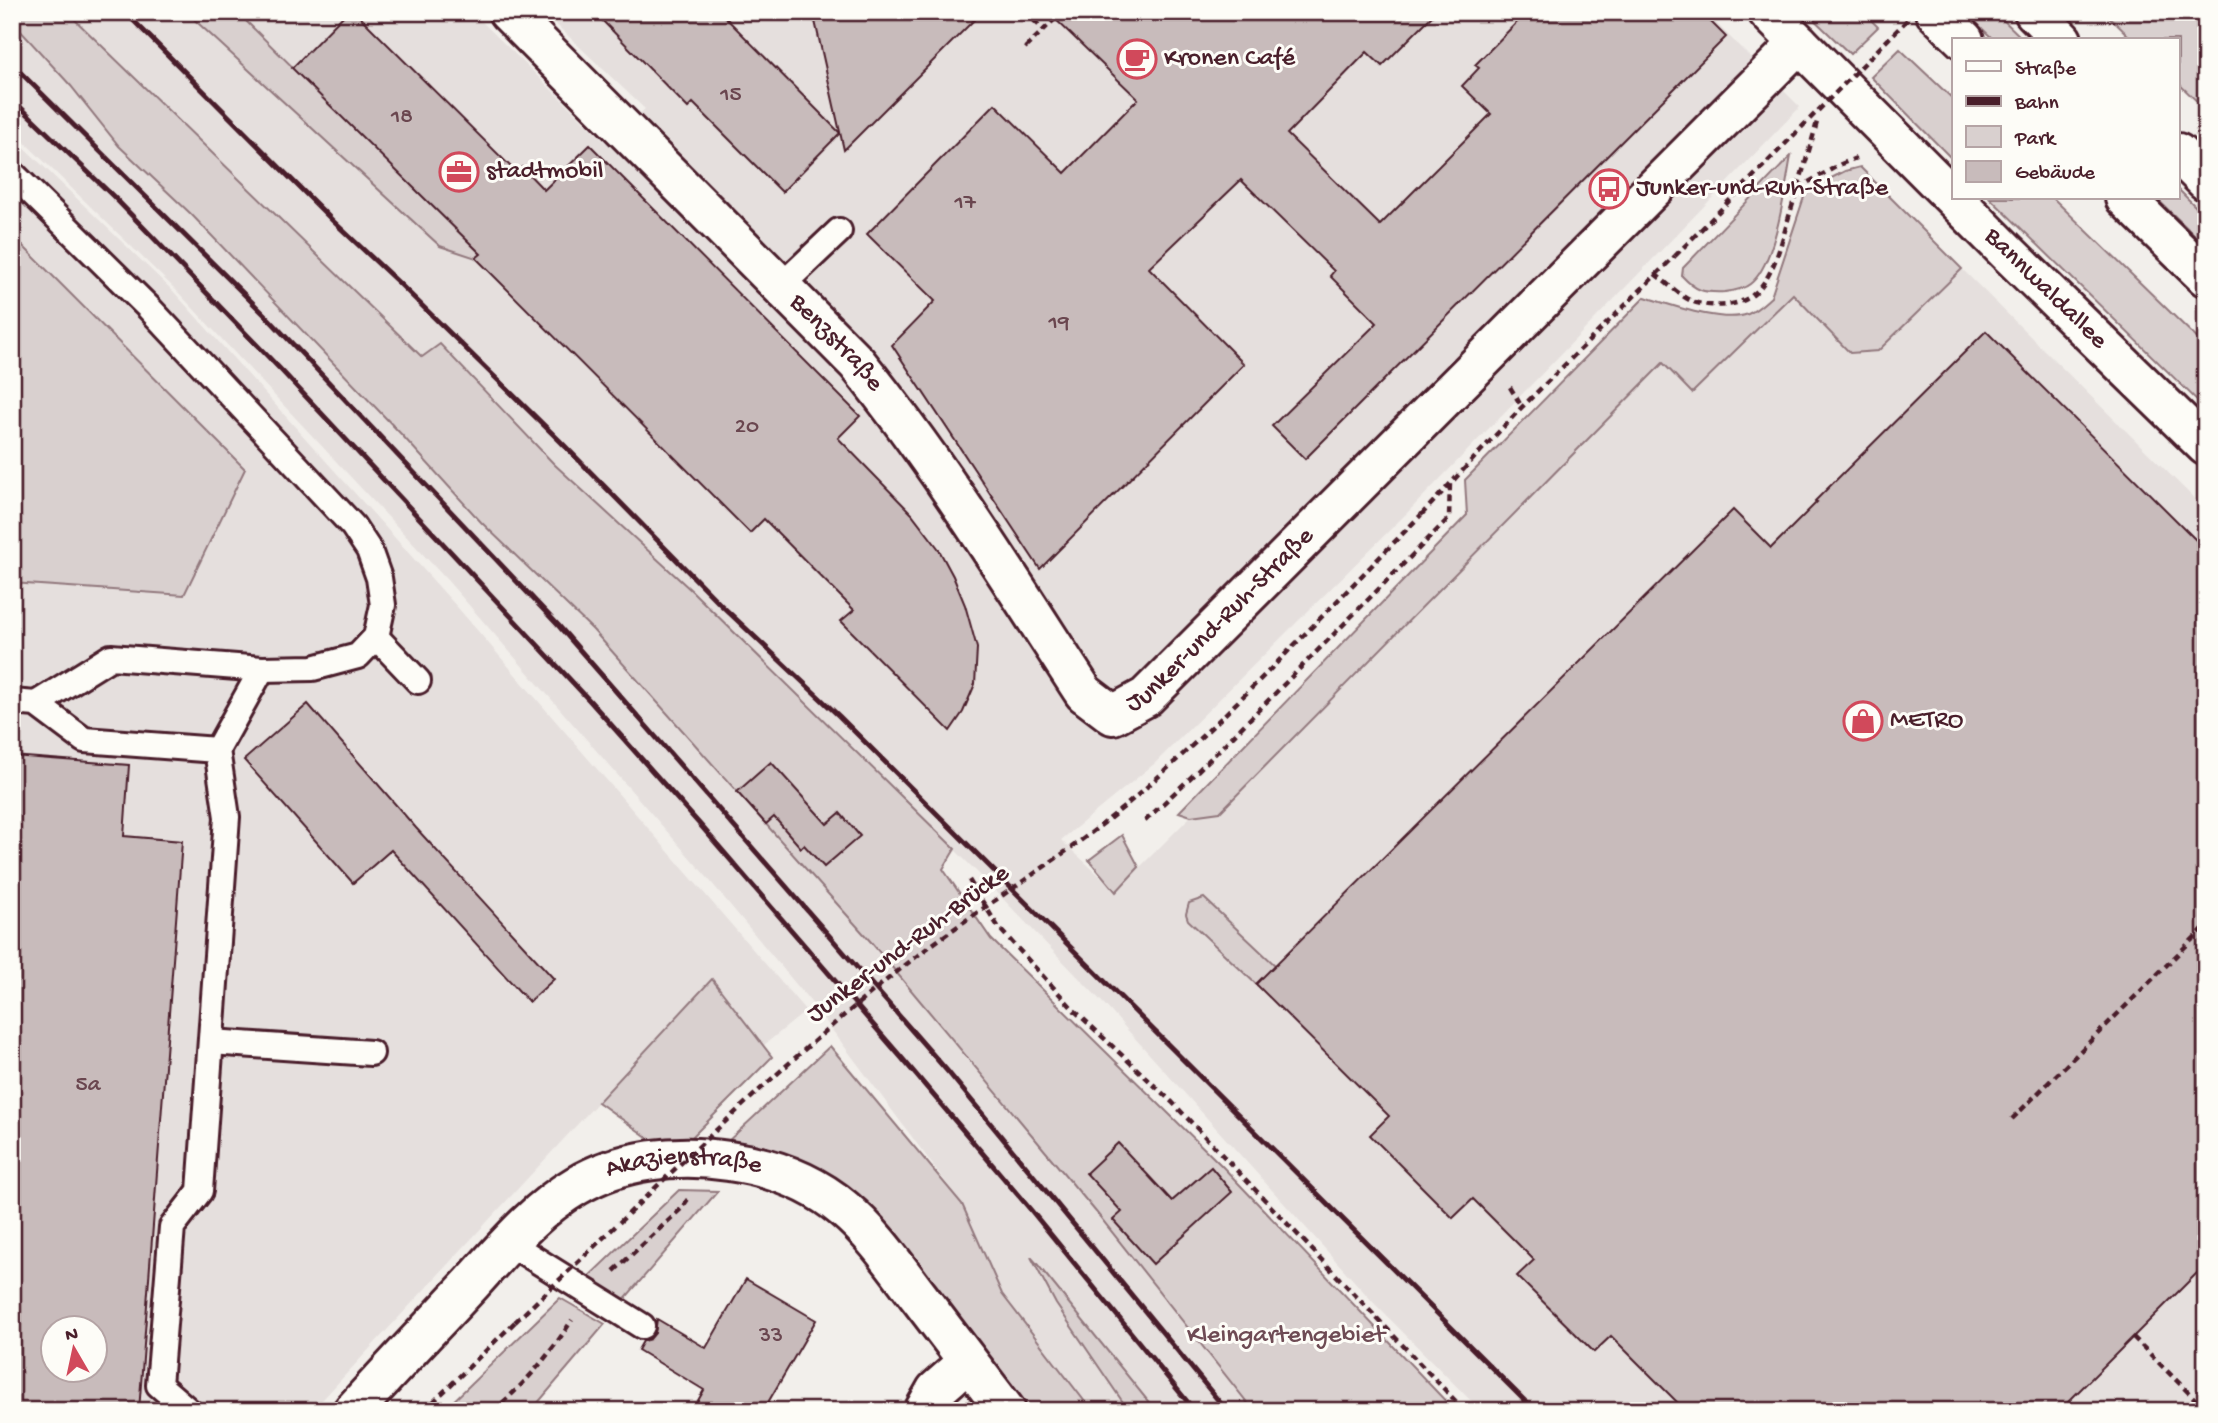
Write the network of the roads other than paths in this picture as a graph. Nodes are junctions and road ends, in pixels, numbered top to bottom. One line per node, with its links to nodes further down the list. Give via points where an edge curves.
1 (508, 12): 16 (main road, Benzstraße)
2 (1769, 12): 7 (main road, Bannwaldallee)
3 (1936, 12): 5 (main road)
4 (2034, 12): 6 (main road)
5 (1962, 38)
6 (2060, 38)
7 (1799, 43): 11 (main road, Bannwaldallee); 22 (main road, Junker-und-Ruh-Straße, via 1146,697)
8 (2180, 155): 10 (main road)
9 (12, 173): 18 (lane, via 149,307 352,526 369,550 379,578 383,605)
10 (2206, 181)
11 (1952, 195)
12 (1957, 200): 17 (main road, Bannwaldallee)
13 (2127, 200): 15 (main road)
14 (839, 230): 16 (lane)
15 (2206, 277)
16 (781, 286): 22 (main road, Benzstraße, via 857,363 900,416 1084,693)
17 (2206, 446)
18 (376, 637): 19 (lane, via 358,656 313,668); 20 (lane)
19 (262, 669): 21 (lane, via 111,657); 23 (lane)
20 (418, 681)
21 (24, 703): 23 (lane, via 85,740)
22 (1113, 715)
23 (217, 750): 24 (lane, via 227,817)
24 (212, 1042): 25 (lane); 29 (lane, via 200,1191 172,1227 159,1385)
25 (372, 1053)
26 (509, 1243): 27 (lane); 28 (main road, Akazienstraße, via 577,1185 608,1172 675,1157 749,1163 816,1188 860,1223); 30 (main road, Akazienstraße)
27 (642, 1326)
28 (968, 1362): 31 (main road, via 936,1390); 32 (main road, Akazienstraße)
29 (189, 1411)
30 (353, 1411)
31 (924, 1411)
32 (1006, 1411)

